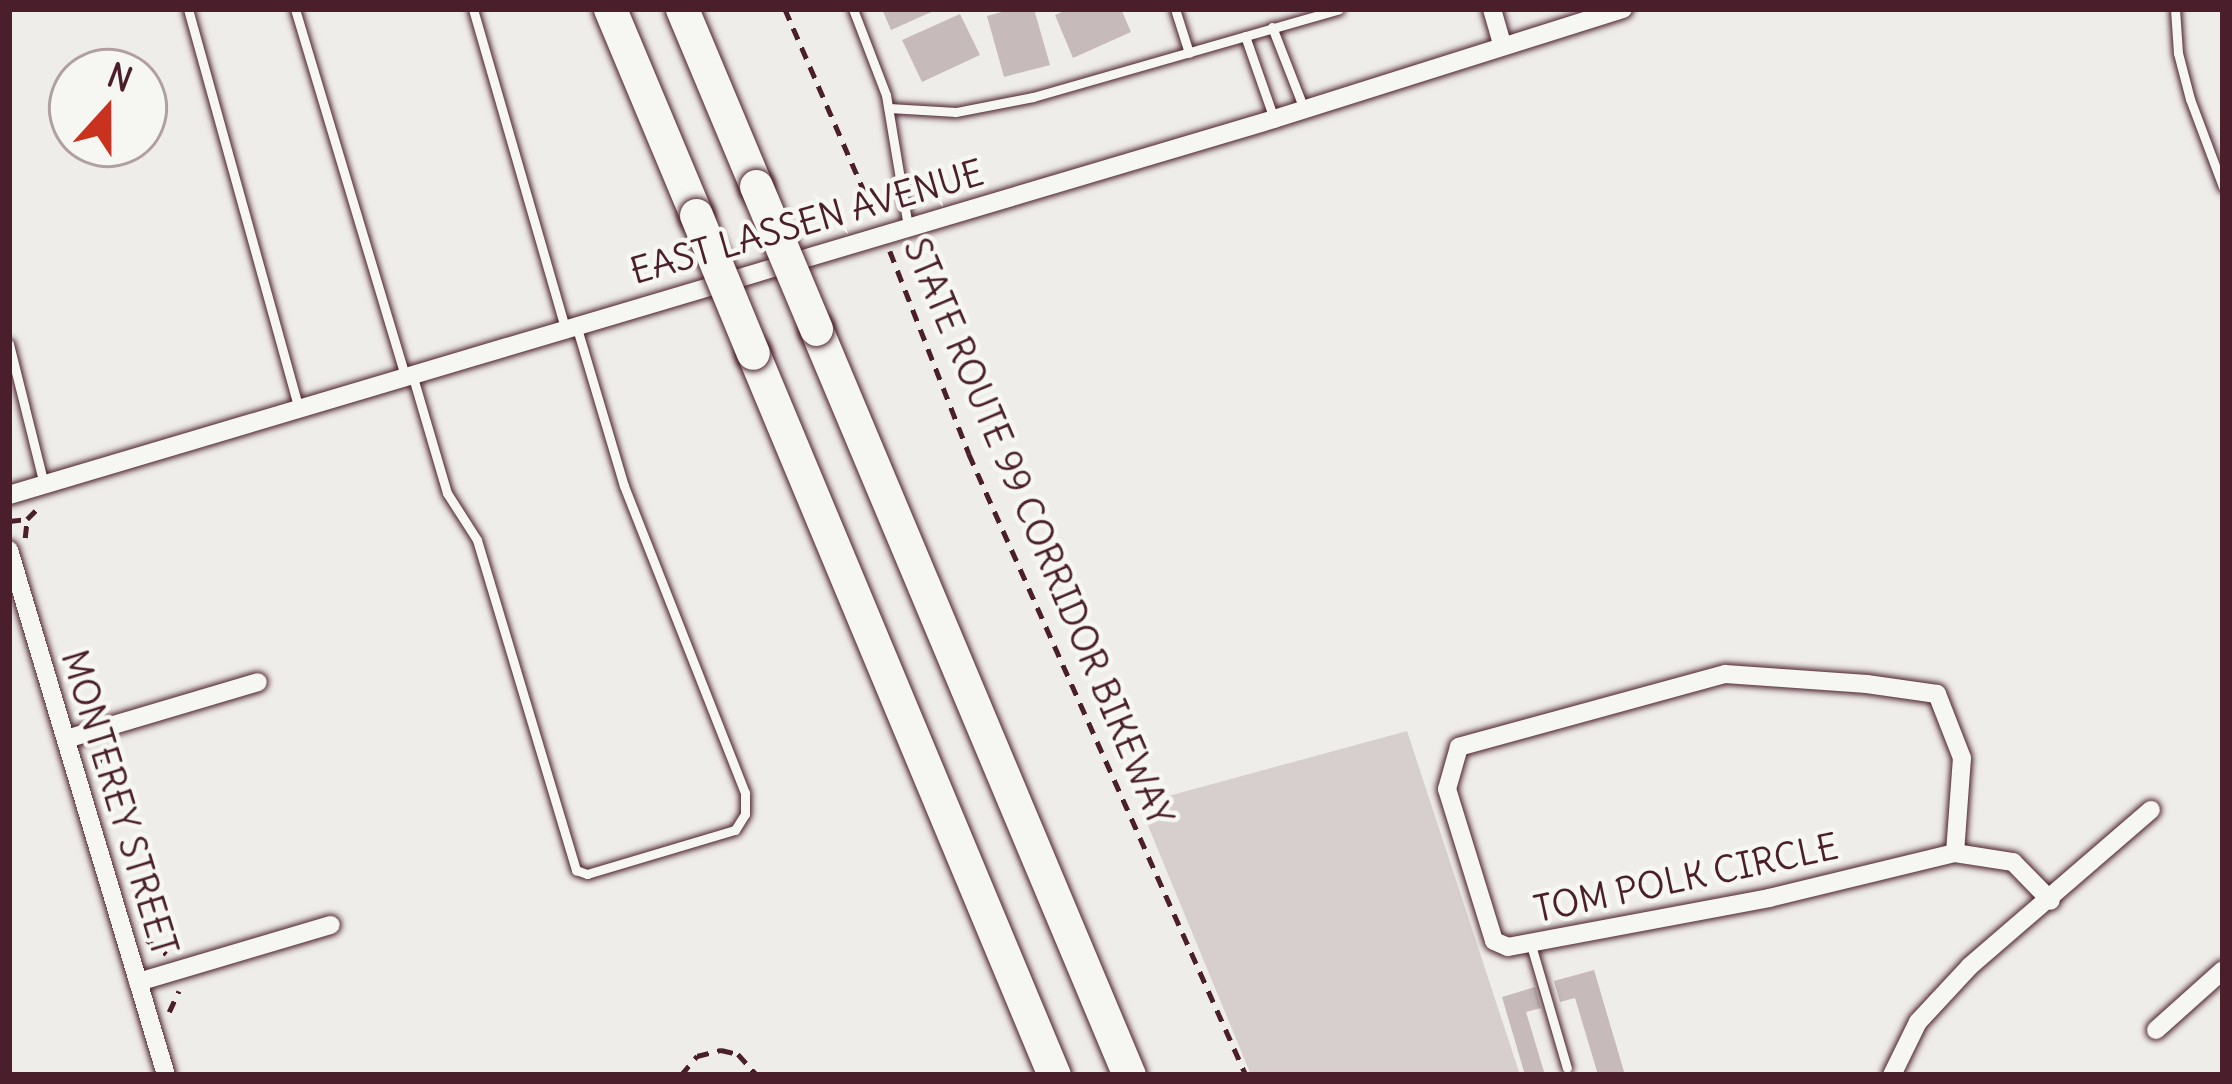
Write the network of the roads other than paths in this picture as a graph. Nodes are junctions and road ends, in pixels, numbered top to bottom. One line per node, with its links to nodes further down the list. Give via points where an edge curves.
1 (188, 9): 24 (lane)
2 (295, 9): 23 (lane)
3 (473, 9): 21 (lane)
4 (610, 9): 39 (highway, bridge)
5 (682, 9): 41 (highway, bridge)
6 (853, 9): 16 (lane)
7 (1175, 9): 15 (lane)
8 (1339, 9): 12 (lane)
9 (1492, 9): 14 (street)
10 (1623, 9): 14 (street, EAST LASSEN AVENUE)
11 (2175, 9): 19 (lane, via 2190,99)
12 (1272, 27): 13 (lane); 17 (lane)
13 (1245, 36): 15 (lane); 18 (lane)
14 (1502, 45): 17 (street, EAST LASSEN AVENUE)
15 (1189, 52): 16 (lane, via 956,112)
16 (889, 108): 20 (lane)
17 (1304, 109): 18 (street, EAST LASSEN AVENUE)
18 (1274, 119): 20 (street, EAST LASSEN AVENUE)
19 (2223, 187)
20 (908, 227): 21 (street, EAST LASSEN AVENUE)
21 (571, 327): 23 (street, EAST LASSEN AVENUE); 23 (lane, via 745,793 735,830 586,874 576,870 477,540 447,493)
22 (9, 344): 25 (lane)
23 (408, 375): 24 (street, EAST LASSEN AVENUE)
24 (299, 408): 25 (street, EAST LASSEN AVENUE)
25 (45, 494): 26 (street, EAST LASSEN AVENUE)
26 (9, 495)
27 (18, 547): 29 (street, MONTEREY STREET)
28 (258, 682): 29 (street)
29 (66, 739): 36 (street, MONTEREY STREET)
30 (2151, 810): 32 (street)
31 (1955, 853): 32 (street, TOM POLK CIRCLE, via 2013,862); 34 (street, TOM POLK CIRCLE); 34 (street, TOM POLK CIRCLE, via 1962,758 1937,694 1725,674 1459,747 1447,789 1486,920 1494,941)
32 (2050, 901): 42 (street, via 1970,966 1918,1022)
33 (331, 925): 36 (street)
34 (1531, 945): 38 (lane)
35 (2223, 970): 37 (street)
36 (138, 982): 40 (street, MONTEREY STREET)
37 (2156, 1030)
38 (1567, 1068)
39 (1053, 1074)
40 (166, 1075)
41 (1129, 1075)
42 (1892, 1075)

